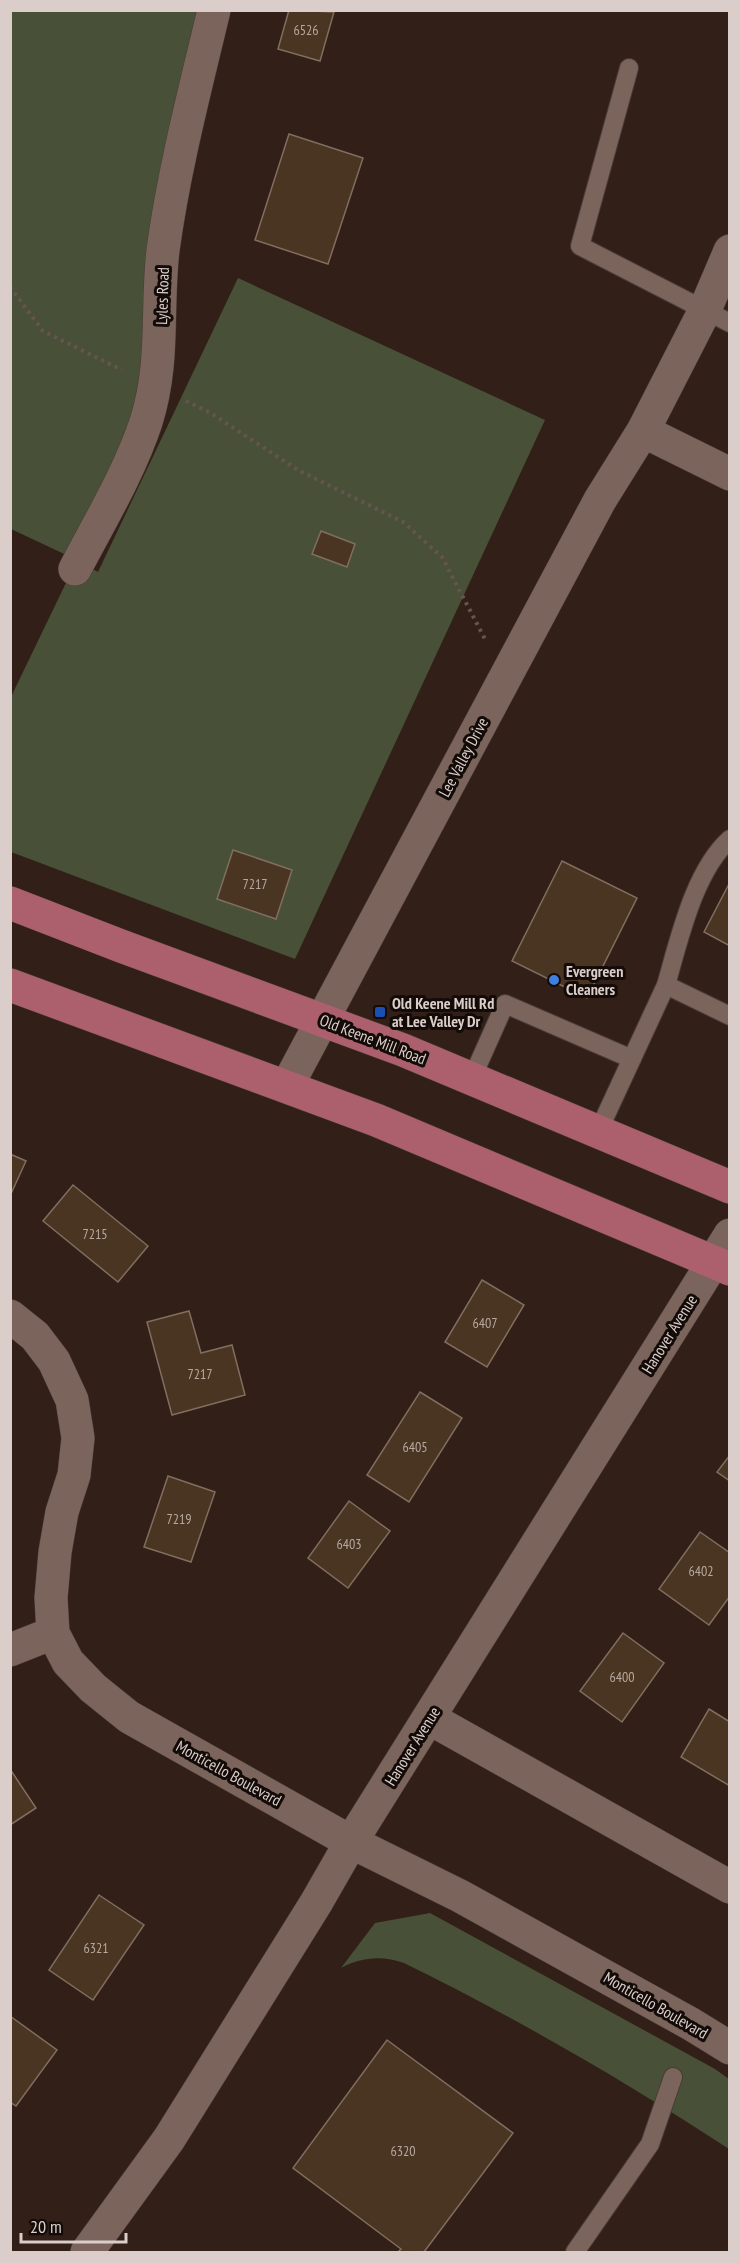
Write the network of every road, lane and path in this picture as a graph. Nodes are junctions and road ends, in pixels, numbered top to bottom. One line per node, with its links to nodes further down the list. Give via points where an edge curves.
1 (214, 10): 6 (street, Lyles Road, via 171,192)
2 (628, 68): 5 (lane, via 580,246)
3 (729, 251): 5 (street, Lee Valley Drive)
4 (10, 287): 6 (path, via 43,331)
5 (717, 317): 7 (street, Lee Valley Drive)
6 (155, 386): 9 (street, Lyles Road, via 132,458); 10 (path, via 209,412 298,470 403,522 442,557)
7 (643, 431): 8 (street); 10 (street, Lee Valley Drive, via 600,500)
8 (729, 474)
9 (75, 569)
10 (506, 677): 16 (street, Lee Valley Drive)
11 (729, 839): 14 (lane, via 717,850 688,908)
12 (10, 903): 16 (main road, Old Keene Mill Road)
13 (10, 985): 19 (main road)
14 (666, 985): 15 (lane); 17 (lane)
15 (729, 1016)
16 (323, 1019): 18 (main road, Old Keene Mill Road); 19 (street, Lee Valley Drive)
17 (632, 1059): 18 (lane, via 505,1004); 20 (lane)
18 (472, 1078): 20 (main road, Old Keene Mill Road)
19 (287, 1086): 22 (main road)
20 (598, 1132): 21 (main road, Old Keene Mill Road)
21 (729, 1187)
22 (724, 1255): 26 (street, Hanover Avenue)
23 (10, 1316): 24 (street, Monticello Boulevard, via 54,1360 72,1400 78,1438 74,1475 55,1552)
24 (53, 1632): 25 (street); 27 (street, Monticello Boulevard, via 68,1662 129,1717)
25 (10, 1650)
26 (429, 1718): 27 (street, Hanover Avenue); 28 (street)
27 (351, 1842): 29 (street, Monticello Boulevard, via 460,1896); 31 (street, Hanover Avenue, via 169,2139)
28 (729, 1887)
29 (729, 2048)
30 (673, 2077): 32 (lane, via 650,2144)
31 (87, 2253)
32 (575, 2253)

